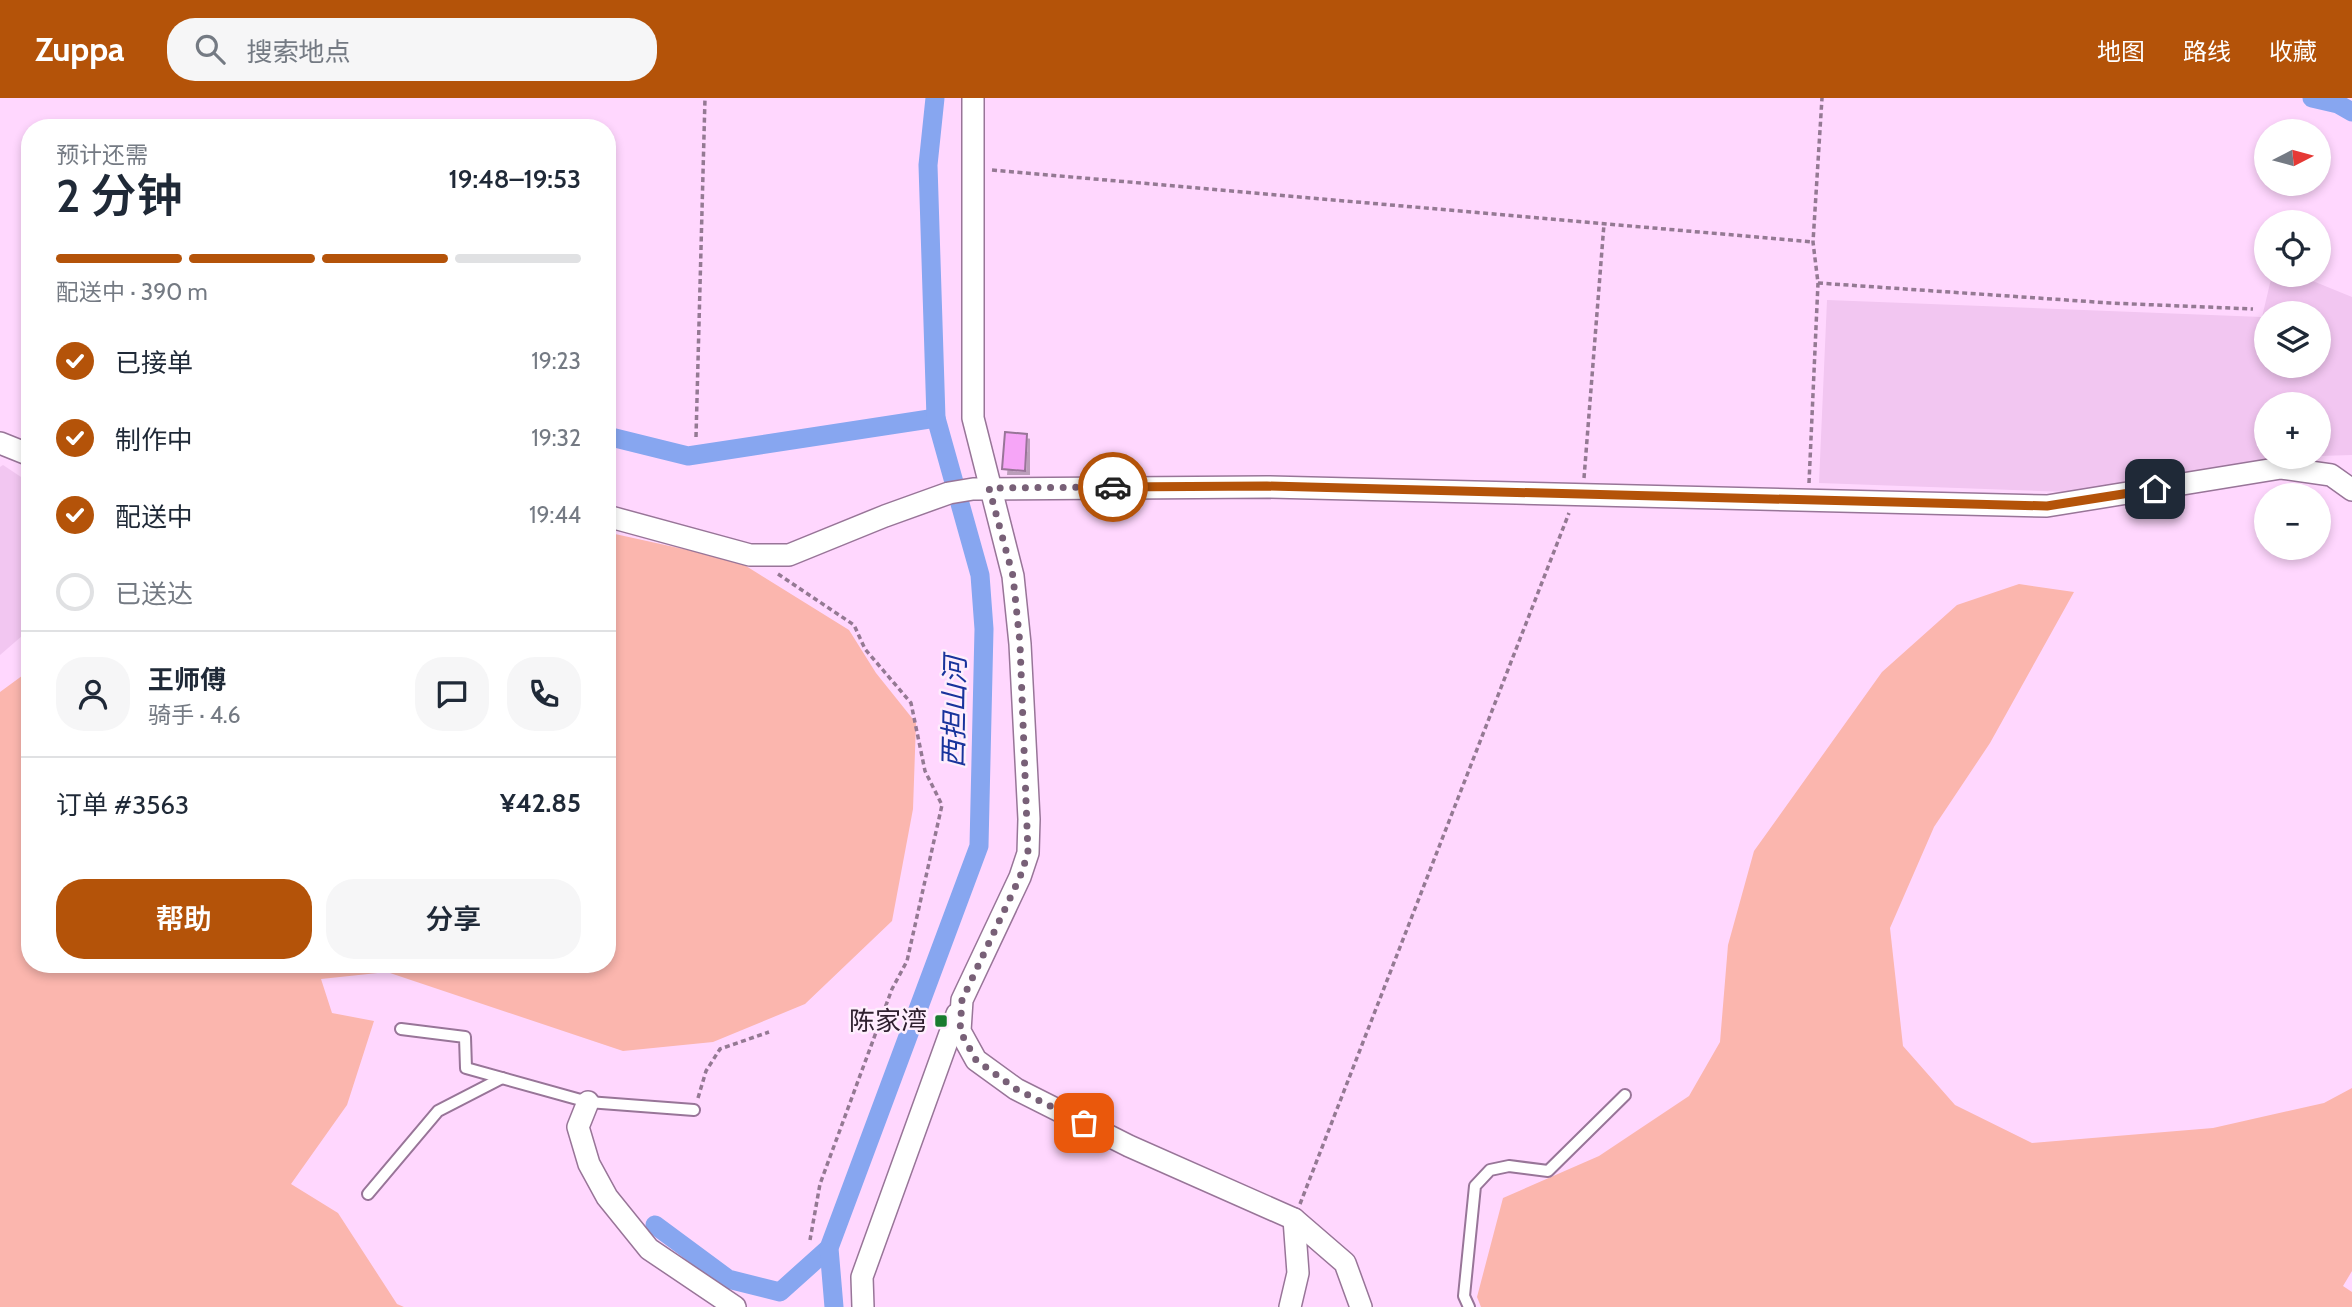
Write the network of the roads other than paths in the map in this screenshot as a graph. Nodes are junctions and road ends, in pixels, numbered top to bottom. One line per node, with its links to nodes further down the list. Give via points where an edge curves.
1 (973, 98): 4 (street, via 974,418)
2 (0, 443): 3 (street)
3 (21, 451)
4 (981, 488): 5 (street, via 1267,486 2047,506 2281,468 2330,475); 6 (street, via 949,494 789,555 750,555); 7 (street, via 1013,576 1022,671 1028,853)
5 (2352, 490)
6 (616, 518)
7 (962, 1000): 14 (street, via 960,1031 976,1060 1016,1089 1129,1146); 16 (street, via 862,1276)
8 (401, 1029): 9 (lane, via 465,1037 466,1068)
9 (502, 1078): 11 (lane); 13 (lane, via 438,1111)
10 (1625, 1095): 19 (lane, via 1548,1171 1510,1166 1490,1170 1475,1186 1465,1296)
11 (588, 1102): 12 (lane); 15 (street, via 578,1127 589,1164 607,1197 649,1249)
12 (694, 1110)
13 (368, 1194)
14 (1294, 1219): 17 (street, via 1298,1273); 18 (street, via 1345,1264)
15 (735, 1307)
16 (863, 1307)
17 (1290, 1307)
18 (1361, 1307)
19 (1469, 1307)

